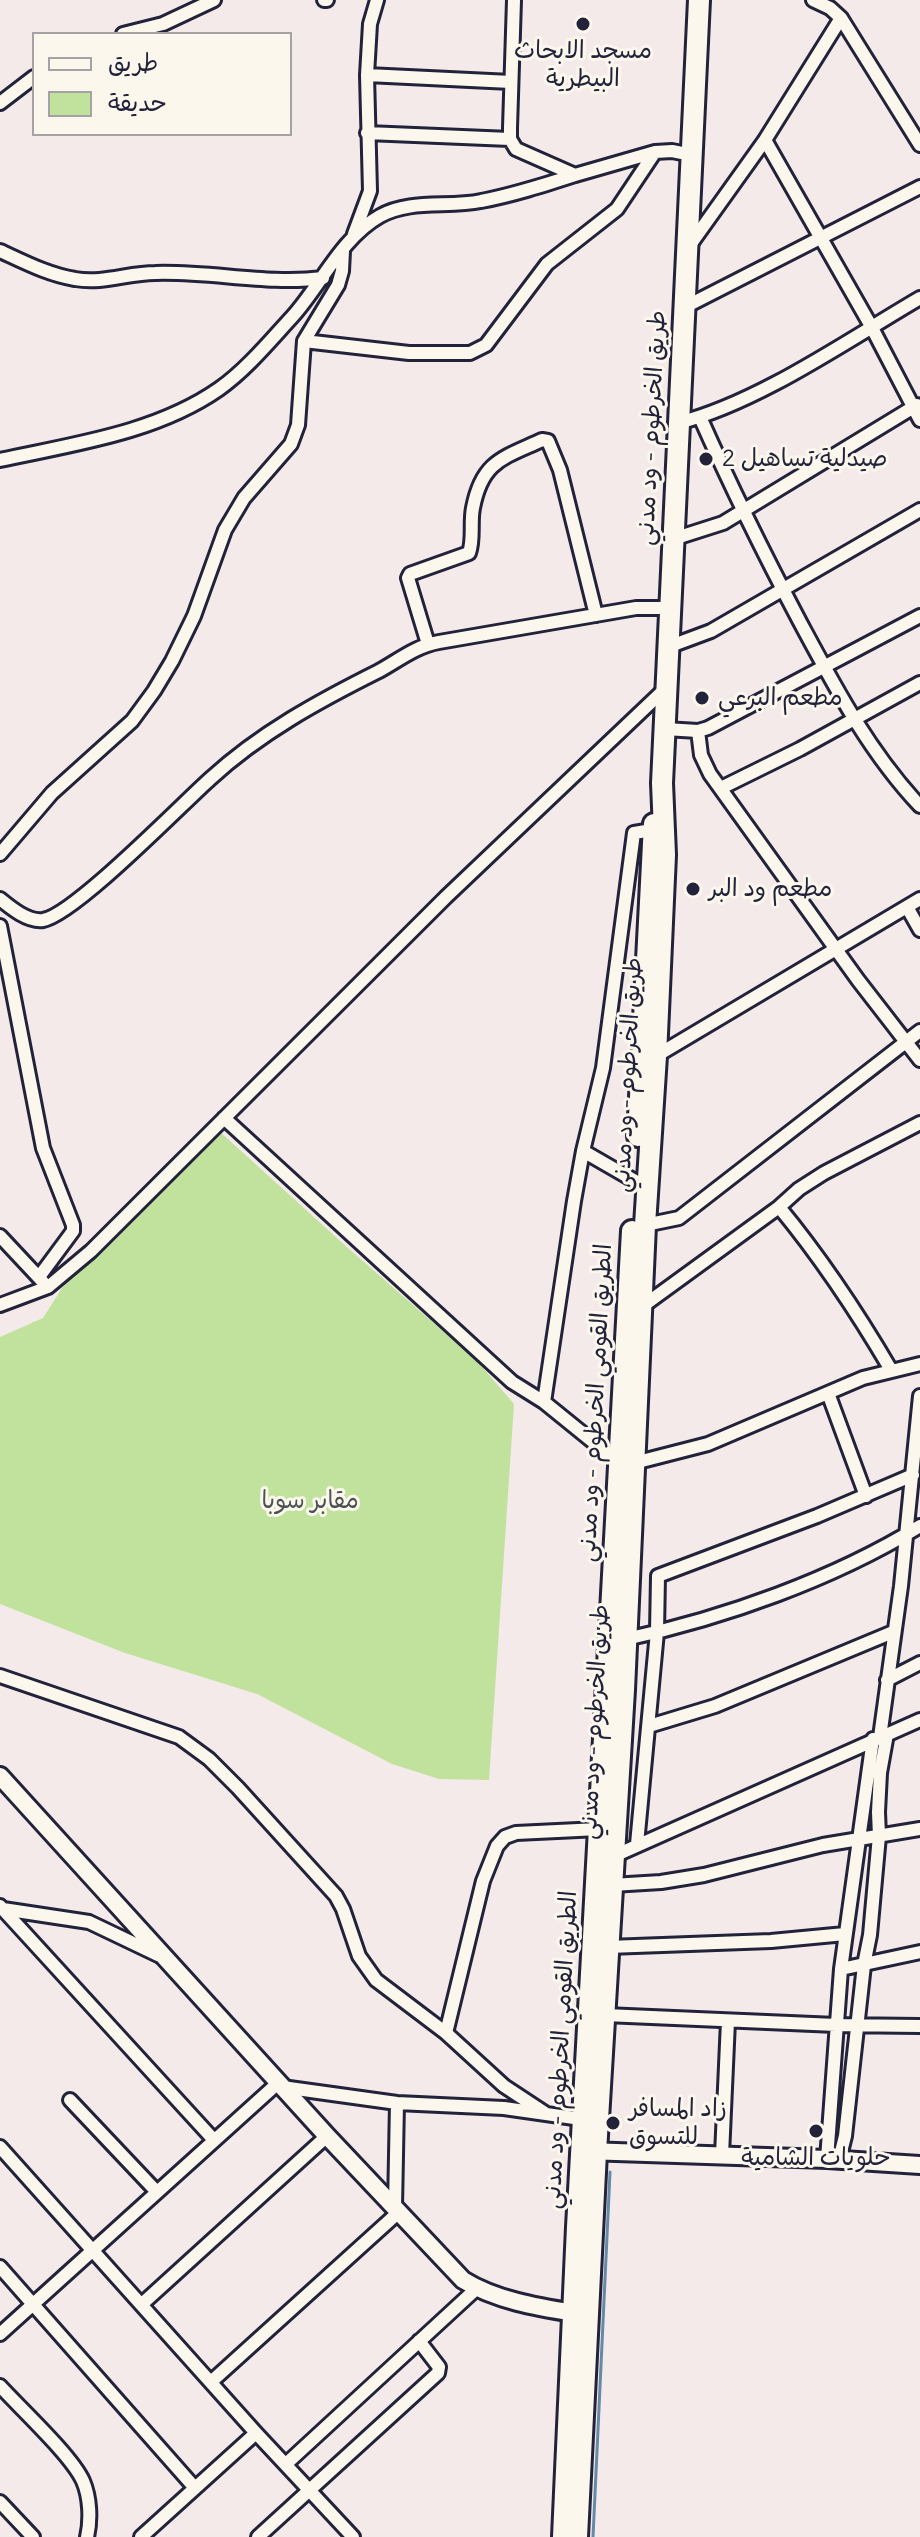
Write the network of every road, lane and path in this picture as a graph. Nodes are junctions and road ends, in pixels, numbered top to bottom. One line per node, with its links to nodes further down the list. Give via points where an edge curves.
1 (214, 0): 7 (street, via 163,24)
2 (377, 0): 8 (street)
3 (514, 0): 10 (street)
4 (699, 0): 17 (highway, طريق الخرطوم - ود مدني)
5 (813, 0): 6 (street)
6 (841, 18): 14 (street); 15 (street)
7 (131, 32)
8 (367, 75): 10 (street); 12 (street)
9 (32, 79): 11 (street)
10 (511, 82): 13 (street)
11 (0, 103)
12 (367, 133): 13 (street); 20 (street, via 370,191)
13 (510, 139): 18 (street, via 521,153)
14 (765, 140): 21 (street); 24 (street)
15 (920, 145)
16 (655, 152): 17 (street); 18 (street); 29 (street, via 617,209 547,264 479,351 409,353)
17 (692, 155): 24 (highway, طريق الخرطوم - ود مدني)
18 (575, 175): 20 (street, via 481,202 397,209)
19 (920, 187): 21 (street)
20 (353, 237): 23 (street)
21 (821, 238): 27 (street); 28 (street)
22 (0, 251): 25 (street, via 85,281 158,273 279,281)
23 (343, 251): 25 (street); 29 (street, via 338,285)
24 (686, 251): 27 (highway, طريق الخرطوم - ود مدني)
25 (323, 278): 34 (street, via 266,344 208,396 117,435)
26 (920, 298): 28 (street)
27 (683, 308): 33 (highway, طريق الخرطوم - ود مدني)
28 (871, 326): 30 (street); 31 (street)
29 (304, 341): 56 (street, via 298,425 291,444 244,498 225,530 186,635 154,691 119,735 52,793)
30 (917, 405): 32 (street); 36 (street)
31 (700, 417): 33 (street); 36 (street)
32 (920, 420)
33 (678, 423): 37 (highway, طريق الخرطوم - ود مدني)
34 (0, 460)
35 (920, 510): 38 (street)
36 (742, 511): 37 (street); 38 (street)
37 (673, 539): 39 (highway, طريق الخرطوم - ود مدني)
38 (782, 588): 43 (street, via 711,631); 44 (street)
39 (670, 608): 40 (street); 43 (highway, طريق الخرطوم - ود مدني)
40 (596, 615): 42 (street); 42 (street, via 560,470 551,445 542,440 497,460 485,473 473,508 469,553 410,574)
41 (920, 616): 44 (street)
42 (428, 644): 57 (street, via 332,693 232,760 54,916 32,919)
43 (668, 647): 46 (highway, طريق الخرطوم - ود مدني)
44 (824, 666): 47 (street); 49 (street)
45 (920, 683): 47 (street)
46 (666, 688): 48 (highway, طريق الخرطوم - ود مدني); 67 (street)
47 (853, 719): 51 (street); 52 (street)
48 (665, 729): 49 (street); 53 (highway, طريق الخرطوم - ود مدني)
49 (698, 731): 51 (street, via 704,764)
50 (920, 786): 52 (street)
51 (721, 788): 62 (street)
52 (909, 794): 54 (street)
53 (662, 801): 55 (highway, الطريق القومي الخرطوم - ود مدني)
54 (920, 806)
55 (659, 829): 65 (highway, طريق الخرطوم - ود مدني); 69 (street, via 634,833 603,1068); 70 (highway, الطريق القومي الخرطوم - ود مدني)
56 (0, 854)
57 (0, 899)
58 (920, 899): 59 (street)
59 (907, 907): 61 (street); 62 (street)
60 (0, 926): 74 (street, via 43,1148 73,1225)
61 (920, 930)
62 (835, 949): 64 (street); 65 (street)
63 (920, 1031): 64 (street)
64 (906, 1042): 66 (street); 72 (street, via 679,1218)
65 (656, 1056): 72 (highway, طريق الخرطوم - ود مدني)
66 (920, 1060)
67 (224, 1118): 75 (street); 82 (street, via 512,1382)
68 (920, 1123): 71 (street, via 824,1173)
69 (583, 1151): 70 (street); 82 (street)
70 (635, 1181): 83 (highway, الطريق القومي الخرطوم - ود مدني)
71 (779, 1207): 77 (street); 79 (street, via 851,1301)
72 (645, 1225): 77 (highway, طريق الخرطوم - ود مدني)
73 (0, 1236): 74 (street)
74 (39, 1277): 75 (street)
75 (48, 1287): 76 (street)
76 (0, 1305)
77 (643, 1306): 83 (highway, طريق الخرطوم - ود مدني)
78 (920, 1364): 79 (street)
79 (891, 1370): 80 (street)
80 (828, 1393): 83 (street, via 708,1444); 85 (street)
81 (920, 1396): 84 (street)
82 (544, 1402): 83 (street)
83 (626, 1463): 90 (highway, طريق الخرطوم - ود مدني); 100 (highway, الطريق القومي الخرطوم - ود مدني)
84 (913, 1475): 85 (street); 87 (street)
85 (866, 1496): 88 (street, via 658,1576)
86 (920, 1526): 87 (street)
87 (906, 1534): 88 (street, via 800,1584); 89 (street)
88 (657, 1632): 90 (street); 95 (street)
89 (893, 1632): 93 (street); 95 (street, via 715,1706)
90 (626, 1639): 98 (highway, طريق الخرطوم - ود مدني)
91 (920, 1663): 93 (street)
92 (0, 1676): 119 (street, via 179,1737 209,1759 336,1896 367,1970)
93 (887, 1680): 96 (street)
94 (920, 1720): 96 (street)
95 (649, 1726): 97 (street)
96 (880, 1736): 102 (street); 103 (street); 104 (street)
97 (644, 1765): 98 (street); 104 (street)
98 (619, 1767): 105 (highway, طريق الخرطوم - ود مدني)
99 (0, 1776): 111 (street)
100 (599, 1829): 119 (street, via 516,1833 497,1846 476,1904); 124 (highway, الطريق القومي الخرطوم - ود مدني)
101 (920, 1829): 102 (street)
102 (879, 1836): 103 (street); 112 (street)
103 (860, 1839): 106 (street, via 704,1875); 108 (street)
104 (637, 1844): 105 (street)
105 (614, 1856): 106 (highway, طريق الخرطوم - ود مدني)
106 (612, 1885): 109 (highway, طريق الخرطوم - ود مدني)
107 (1, 1908): 111 (street, via 89,1922); 126 (street)
108 (845, 1934): 109 (street); 113 (street)
109 (608, 1947): 114 (highway, طريق الخرطوم - ود مدني)
110 (920, 1952): 112 (street)
111 (164, 1958): 120 (street)
112 (864, 1965): 113 (street); 117 (street)
113 (841, 1969): 116 (street)
114 (605, 2015): 115 (street); 124 (highway, طريق الخرطوم - ود مدني)
115 (728, 2021): 116 (street); 129 (street)
116 (836, 2025): 117 (street); 130 (street)
117 (856, 2025): 118 (street); 130 (street, via 845,2136)
118 (920, 2026)
119 (446, 2033): 123 (street, via 504,2086)
120 (280, 2085): 122 (street); 125 (street); 126 (street)
121 (70, 2100): 132 (street)
122 (397, 2103): 123 (street); 133 (street)
123 (545, 2113): 124 (street)
124 (591, 2120): 128 (highway, الطريق القومي الخرطوم - ود مدني)
125 (327, 2136): 133 (street); 138 (street)
126 (213, 2139): 132 (street)
127 (0, 2147): 134 (street)
128 (588, 2151): 129 (street); 139 (highway, الطريق القومي الخرطوم - ود مدني); 155 (highway, الطريق القومي الخرطوم - ود مدني)
129 (722, 2155): 130 (street)
130 (833, 2159): 131 (street)
131 (920, 2165)
132 (156, 2191): 134 (street)
133 (397, 2209): 136 (street); 142 (street)
134 (93, 2251): 137 (street); 138 (street)
135 (0, 2267): 137 (street)
136 (476, 2289): 139 (street); 141 (street)
137 (33, 2304): 140 (street); 146 (street)
138 (142, 2304): 142 (street)
139 (574, 2313): 154 (highway, الطريق القومي الخرطوم - ود مدني)
140 (0, 2334)
141 (419, 2341): 145 (street); 147 (street, via 438,2373)
142 (212, 2381): 144 (street)
143 (0, 2386): 150 (street, via 82,2480 89,2513)
144 (256, 2433): 145 (street); 146 (street)
145 (286, 2464): 147 (street)
146 (195, 2488): 151 (street)
147 (310, 2490): 152 (street); 153 (street)
148 (0, 2502): 149 (street)
149 (33, 2537)
150 (87, 2537)
151 (141, 2537)
152 (258, 2537)
153 (353, 2537)
154 (563, 2537)
155 (577, 2537)

